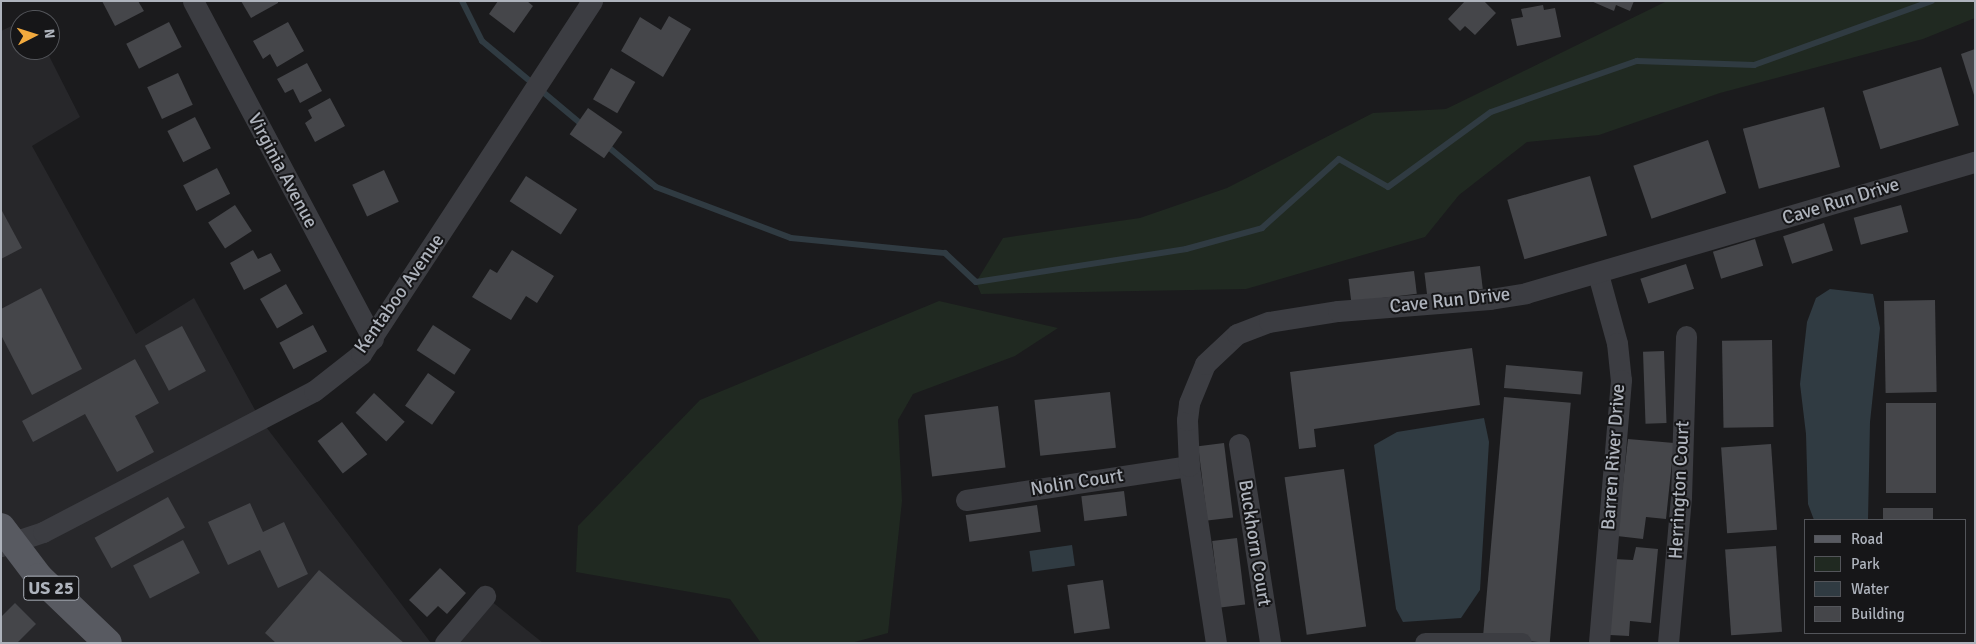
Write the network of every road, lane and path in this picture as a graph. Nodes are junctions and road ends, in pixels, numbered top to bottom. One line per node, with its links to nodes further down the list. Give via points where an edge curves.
1 (193, 1): 6 (street, Virginia Avenue)
2 (592, 1): 6 (street, Kentaboo Avenue)
3 (1975, 162): 4 (street, Cave Run Drive)
4 (1598, 274): 8 (street, Cave Run Drive, via 1490,299 1338,311 1269,322 1237,334 1205,364 1189,404 1186,429); 18 (street, Barren River Drive, via 1617,343 1621,380)
5 (1686, 336): 19 (street, Herrington Court, via 1681,497)
6 (373, 339): 10 (street, Kentaboo Avenue, via 361,354 314,391 43,532)
7 (1239, 444): 15 (street, Buckhorn Court)
8 (1189, 466): 9 (street, Nolin Court); 14 (street, Cave Run Drive)
9 (966, 500)
10 (5, 539): 12 (main road, US 25)
11 (485, 596): 13 (street)
12 (106, 642)
13 (445, 643)
14 (1216, 643)
15 (1270, 643)
16 (1426, 643): 17 (street)
17 (1521, 643)
18 (1599, 643)
19 (1668, 643)

